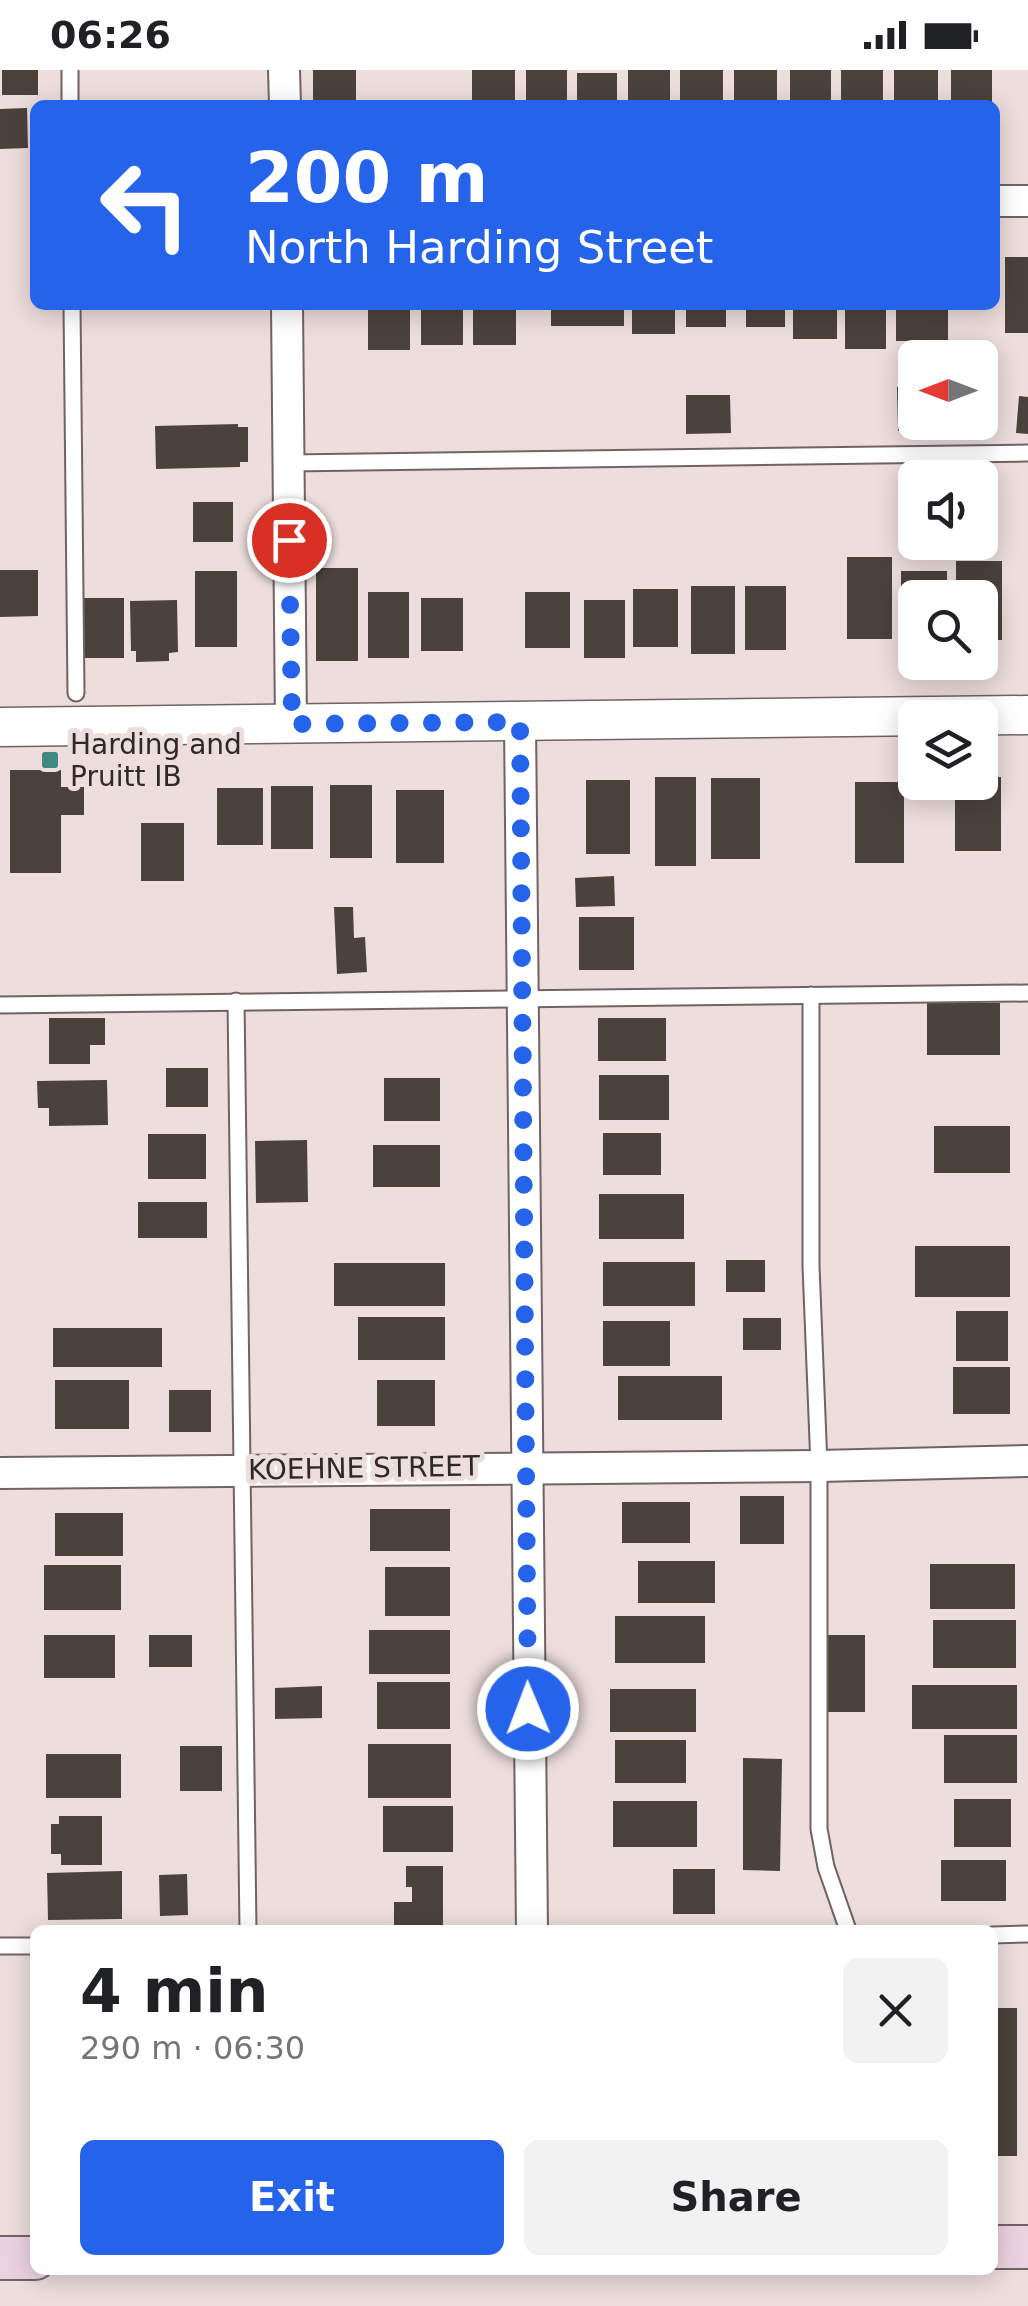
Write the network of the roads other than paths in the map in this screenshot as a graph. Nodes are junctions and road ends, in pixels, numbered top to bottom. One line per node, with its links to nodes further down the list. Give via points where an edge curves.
1 (70, 70): 3 (lane)
2 (284, 70): 4 (street)
3 (70, 100)
4 (285, 100)
5 (1028, 200): 6 (street)
6 (1000, 201)
7 (72, 310): 11 (lane)
8 (287, 310): 10 (street)
9 (1028, 453): 10 (lane)
10 (288, 463): 14 (street)
11 (76, 693)
12 (1028, 715): 13 (street)
13 (520, 722): 14 (street); 18 (street)
14 (292, 724): 15 (street)
15 (0, 728)
16 (1028, 993): 17 (lane)
17 (810, 994): 18 (lane); 23 (lane)
18 (522, 998): 19 (lane); 22 (street)
19 (236, 1002): 20 (lane); 24 (lane)
20 (0, 1004)
21 (1028, 1461): 23 (street, KOEHNE STREET)
22 (526, 1466): 23 (street, KOEHNE STREET); 24 (street, KOEHNE STREET); 27 (street)
23 (819, 1466): 28 (lane, via 819,1829)
24 (242, 1470): 25 (street, KOEHNE STREET); 26 (lane)
25 (0, 1473)
26 (248, 1925)
27 (532, 1925)
28 (846, 1925)
29 (1028, 1934): 30 (lane)
30 (998, 1935)
31 (0, 1946): 32 (lane)
32 (30, 1946)
33 (1028, 2247): 34 (main road)
34 (998, 2248)
35 (0, 2258): 36 (main road)
36 (30, 2258)

